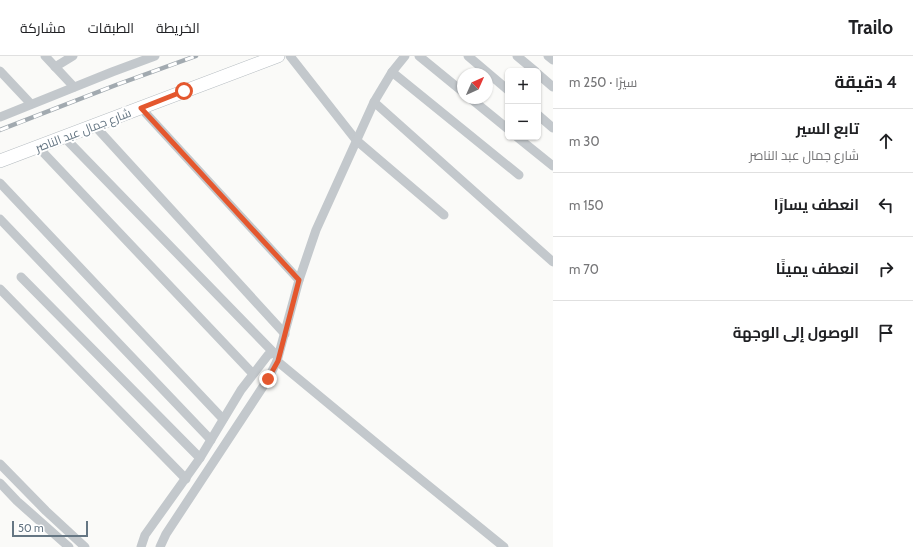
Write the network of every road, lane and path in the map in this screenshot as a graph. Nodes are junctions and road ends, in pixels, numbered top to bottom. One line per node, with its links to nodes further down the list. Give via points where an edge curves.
1 (45, 56): 12 (street)
2 (73, 56): 12 (street)
3 (155, 56): 17 (street)
4 (278, 56): 25 (street, شارع جمال عبد الناصر)
5 (290, 56): 32 (street)
6 (405, 56): 15 (street)
7 (419, 56): 18 (street)
8 (468, 56): 19 (street)
9 (517, 56): 13 (street)
10 (548, 56): 11 (street)
11 (553, 60)
12 (55, 67): 17 (street)
13 (531, 68)
14 (0, 71): 22 (street)
15 (392, 72): 21 (street); 37 (street)
16 (541, 77): 20 (street)
17 (74, 87): 22 (street)
18 (457, 87)
19 (505, 87)
20 (553, 87)
21 (374, 102): 32 (street); 41 (street)
22 (31, 104): 26 (street)
23 (477, 104): 29 (street)
24 (0, 107): 26 (street)
25 (141, 108): 28 (street, شارع جمال عبد الناصر); 43 (street)
26 (4, 116)
27 (541, 118): 30 (street)
28 (94, 125): 31 (street, شارع جمال عبد الناصر); 45 (street)
29 (505, 127)
30 (553, 128)
31 (64, 137): 34 (street, شارع جمال عبد الناصر); 46 (street)
32 (356, 140): 39 (street); 43 (street, via 316,230)
33 (521, 140): 36 (street)
34 (38, 147): 35 (street, شارع جمال عبد الناصر); 47 (street)
35 (0, 161)
36 (553, 166)
37 (519, 175)
38 (0, 183): 48 (street)
39 (444, 215)
40 (0, 219): 49 (street)
41 (553, 262)
42 (21, 277): 50 (street)
43 (299, 280): 45 (street)
44 (0, 289): 52 (street)
45 (285, 334): 46 (street)
46 (277, 357): 47 (street, via 268,355); 57 (street, via 268,379); 58 (street, via 381,447)
47 (253, 374): 48 (street)
48 (223, 419): 49 (street)
49 (211, 440): 50 (street)
50 (200, 458): 52 (street)
51 (0, 464): 55 (street)
52 (186, 479): 56 (street, via 145,535)
53 (0, 483): 54 (street)
54 (69, 547)
55 (85, 547)
56 (141, 547)
57 (160, 547)
58 (504, 547)

